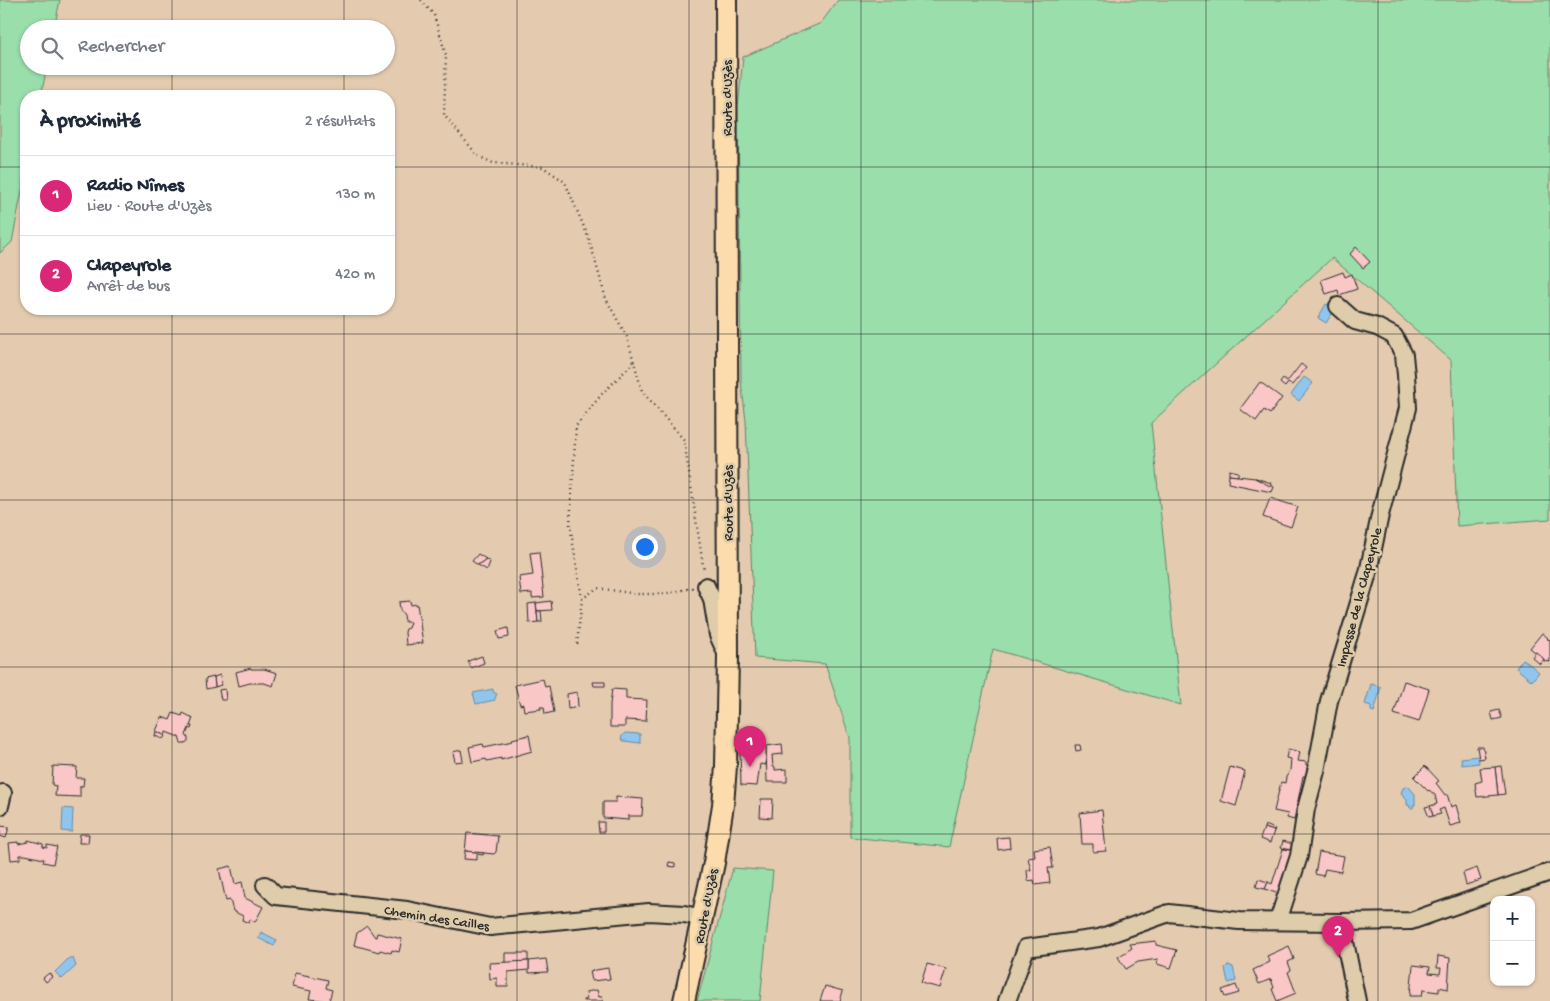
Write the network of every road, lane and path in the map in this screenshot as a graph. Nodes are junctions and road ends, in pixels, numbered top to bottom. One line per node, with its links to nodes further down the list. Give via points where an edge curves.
1 (421, 0): 4 (path, via 434,15 446,55 444,115 478,156 493,163 543,167 565,182 589,239 606,299 627,338)
2 (726, 0): 8 (main road, Route d'Uzès)
3 (1338, 306): 12 (street, Impasse de la Clapeyrole, via 1355,321 1394,336 1404,355 1408,408 1368,573 1329,702 1299,856)
4 (634, 362): 5 (path, via 642,391 684,440); 6 (path, via 576,426 570,525)
5 (706, 586): 6 (path, via 663,594 598,588); 8 (street, via 712,599 718,635)
6 (582, 599): 7 (path)
7 (577, 644)
8 (728, 657): 11 (main road, Route d'Uzès, via 722,805)
9 (1550, 872): 13 (street, via 1411,921)
10 (265, 885): 11 (street, Chemin des Cailles, via 276,896 407,910 490,927 649,912)
11 (703, 918): 14 (main road, Route d'Uzès)
12 (1278, 921): 13 (street); 15 (street, via 1239,921 1169,913 1100,938 1026,948)
13 (1341, 922): 16 (street)
14 (684, 1001)
15 (1007, 1001)
16 (1357, 1001)

